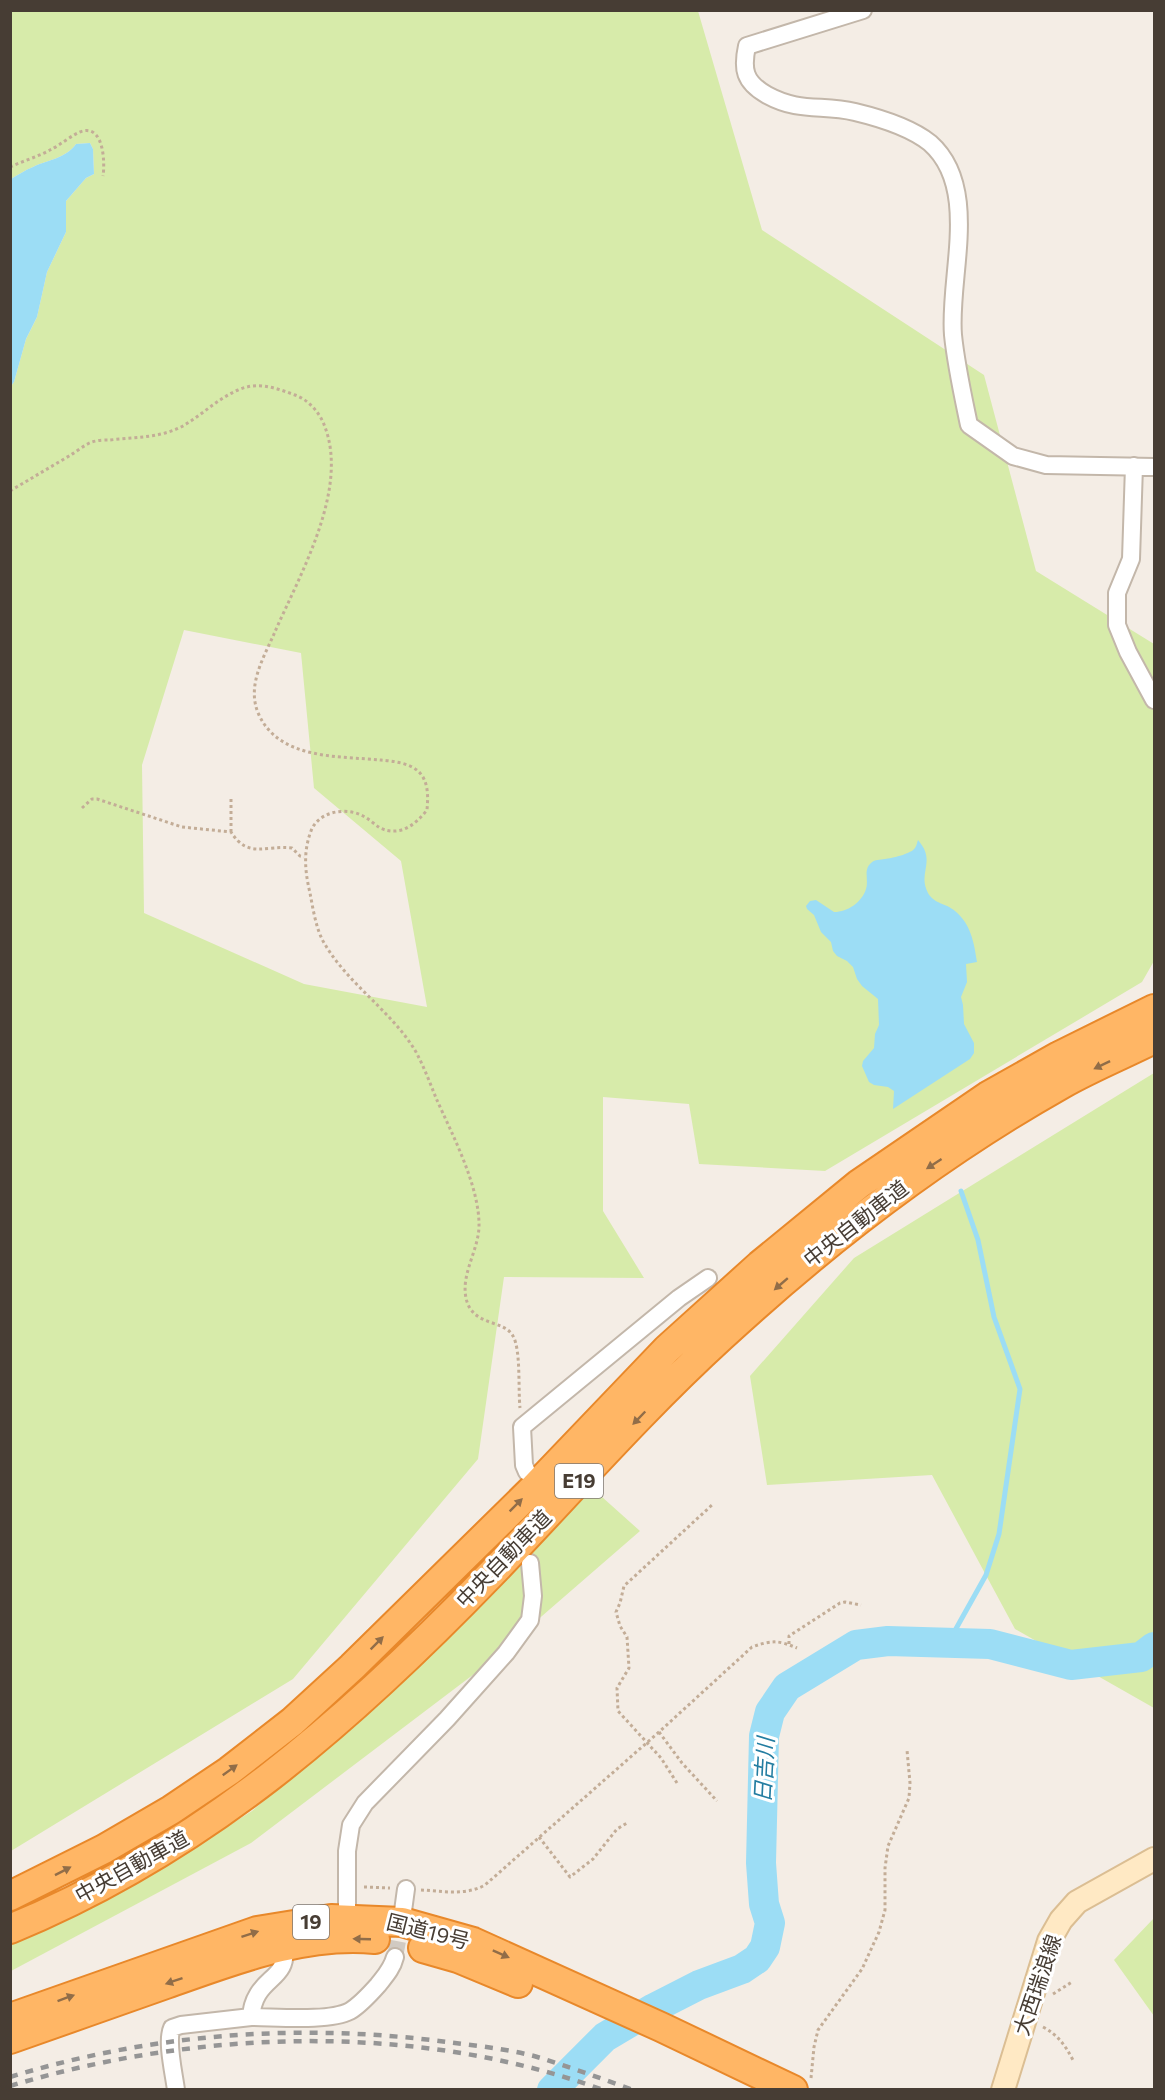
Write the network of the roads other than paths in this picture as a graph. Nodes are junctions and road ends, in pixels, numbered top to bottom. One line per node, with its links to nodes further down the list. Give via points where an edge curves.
1 (863, 10): 2 (street, via 747,46 745,73 756,88 780,102 854,112 910,130 946,160 961,218 953,286 953,335 969,425 1013,456 1047,465)
2 (1134, 466): 3 (street); 4 (street, via 1131,559 1117,592 1117,625)
3 (1155, 467)
4 (1155, 700)
5 (1155, 1008): 12 (highway, 中央自動車道 / E19, one-way to 5, via 104,1850 171,1810 292,1722 526,1495 667,1350 760,1265 859,1184 988,1096)
6 (1155, 1039): 15 (highway, 中央自動車道 / E19, one-way to 15, via 1065,1082 994,1124 922,1171 829,1243 712,1346 373,1690 264,1782 120,1877)
7 (708, 1278): 8 (street, via 522,1427)
8 (527, 1472)
9 (530, 1563): 14 (street, via 530,1620 447,1719 365,1803 351,1825)
10 (1155, 1859): 26 (main road, 大西瑞浪線, via 1077,1902 1061,1920 1049,1941)
11 (406, 1889): 13 (street)
12 (10, 1896)
13 (403, 1911)
14 (347, 1919): 18 (highway, 国道19号 / 19, one-way to 18, via 402,1922 473,1942); 20 (highway, 国道19号 / 19, one-way to 14, via 257,1931)
15 (10, 1929)
16 (284, 1947): 18 (highway, 国道19号 / 19, one-way to 16, via 458,1958 401,1942 340,1939); 19 (street, via 282,1968 259,1992); 22 (highway, 国道19号 / 19, one-way to 22, via 243,1957)
17 (395, 1957): 19 (street, via 373,1990 348,2012 321,2017)
18 (603, 2012): 21 (highway, 国道19号 / 19)
19 (251, 2017): 24 (street, via 172,2028)
20 (10, 2018)
21 (650, 2032): 23 (highway, 国道19号 / 19); 25 (highway, 国道19号 / 19)
22 (10, 2039)
23 (801, 2086)
24 (176, 2090)
25 (748, 2090)
26 (1003, 2090)

